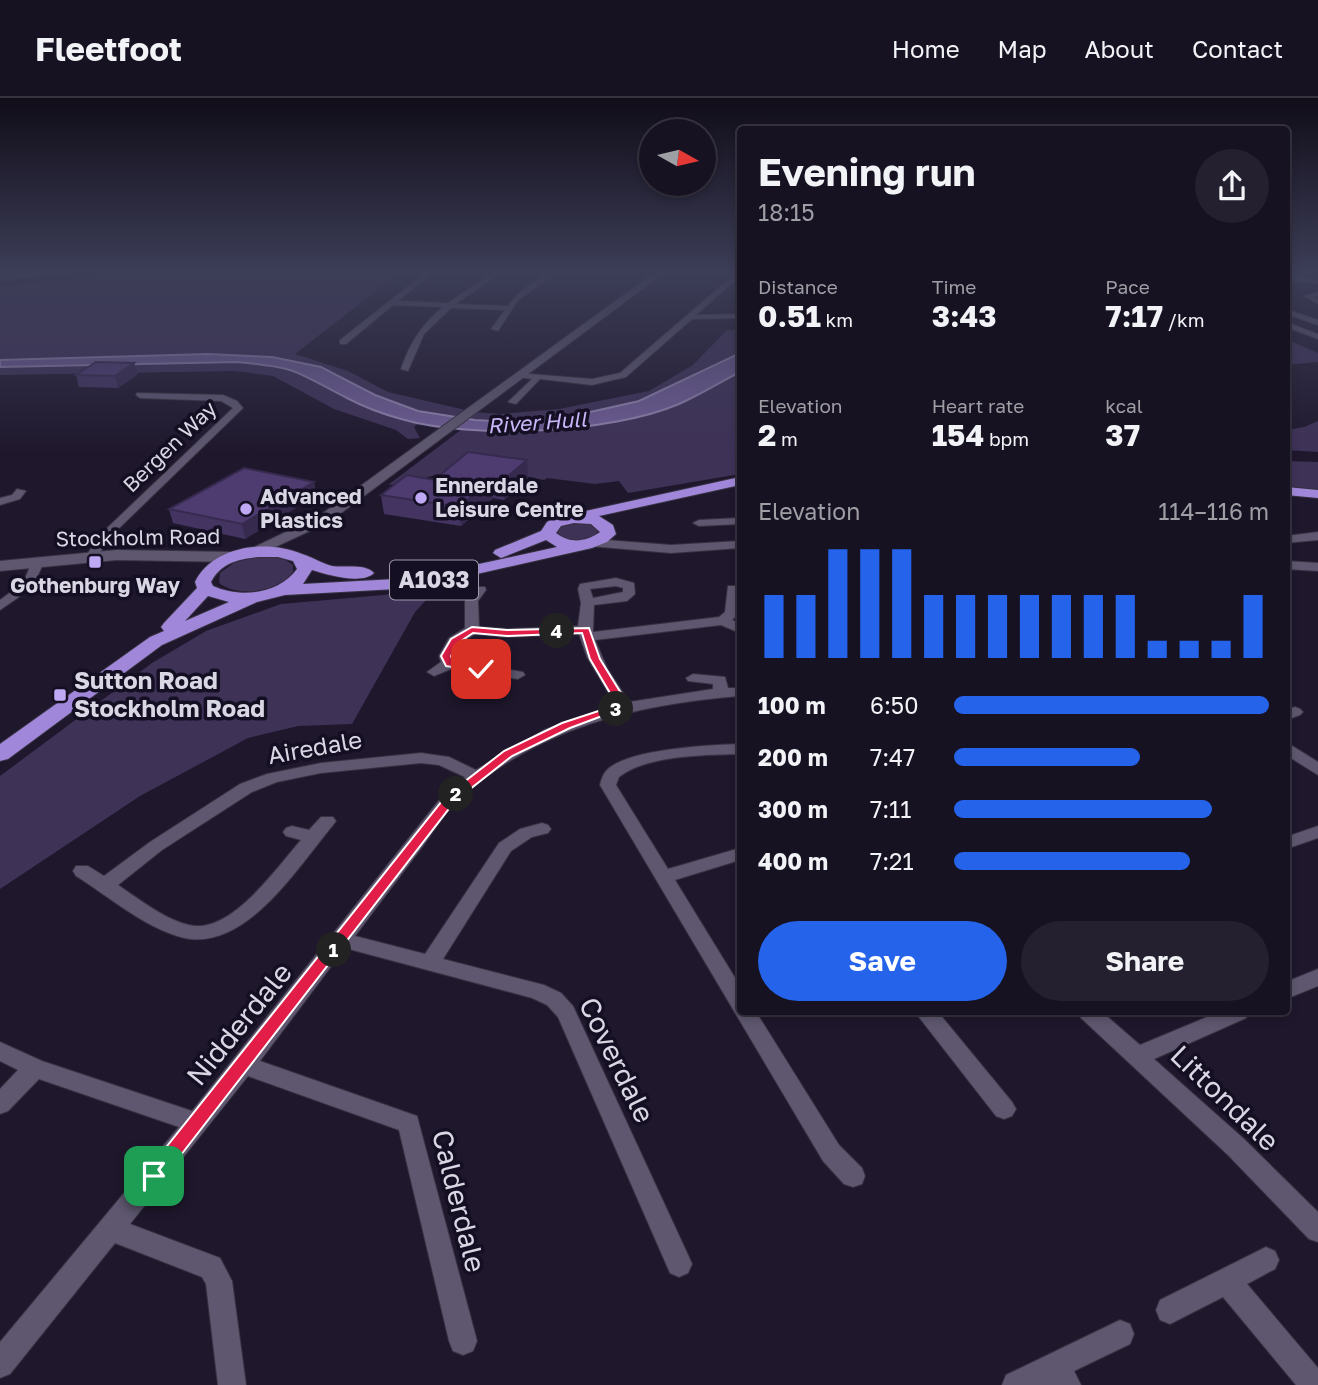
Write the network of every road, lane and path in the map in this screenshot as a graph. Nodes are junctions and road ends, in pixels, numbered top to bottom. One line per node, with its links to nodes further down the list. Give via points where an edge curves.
1 (354, 333): 5 (street)
2 (422, 333): 6 (street, via 414,342)
3 (578, 333): 7 (street)
4 (673, 333): 8 (street, via 614,379 576,382)
5 (343, 342)
6 (405, 369)
7 (521, 375): 8 (street); 17 (street)
8 (538, 377): 10 (street)
9 (140, 395): 32 (street, Bergen Way, via 223,398 237,408 107,534)
10 (513, 402)
11 (737, 482): 16 (highway)
12 (21, 491): 15 (street)
13 (1290, 492): 14 (highway)
14 (1318, 495)
15 (0, 502)
16 (627, 505): 18 (highway); 22 (highway, via 615,512)
17 (324, 519): 30 (street); 33 (street, via 306,545)
18 (570, 519): 22 (highway, via 595,520); 24 (highway, via 552,525)
19 (737, 521): 21 (street)
20 (1318, 522): 23 (street)
21 (698, 524)
22 (607, 528): 27 (highway, via 605,537); 29 (street)
23 (1318, 528)
24 (548, 534): 27 (highway, via 564,544); 33 (highway, A1033, via 486,557 423,570 352,573)
25 (1318, 536): 26 (street)
26 (1290, 540)
27 (588, 544): 29 (street); 40 (highway, A1033, via 415,583)
28 (737, 545): 29 (street)
29 (640, 546)
30 (242, 555): 31 (street, Stockholm Road); 33 (highway, via 279,552); 38 (highway, via 222,561)
31 (164, 556): 32 (street, Stockholm Road); 38 (street)
32 (91, 557): 34 (street, Stockholm Road)
33 (302, 560): 40 (highway, via 302,576)
34 (38, 562): 36 (street, Stockholm Road); 44 (street, via 28,585)
35 (1290, 565): 37 (street)
36 (0, 566)
37 (1318, 568)
38 (206, 581): 42 (highway, via 225,597); 49 (highway)
39 (733, 589): 45 (street, via 732,613)
40 (281, 590): 42 (highway)
41 (480, 590): 47 (street, via 471,601)
42 (254, 597): 49 (highway)
43 (588, 602): 48 (street)
44 (0, 606)
45 (723, 621): 46 (street); 48 (street)
46 (737, 628)
47 (472, 630): 48 (street); 50 (street, via 454,641 446,656)
48 (586, 633): 55 (street, via 595,659)
49 (156, 641): 58 (highway)
50 (449, 664): 51 (street); 52 (street)
51 (434, 672)
52 (518, 675)
53 (693, 678): 54 (street, via 720,680)
54 (730, 692): 55 (street, Nidderdale)
55 (624, 706): 60 (street, Nidderdale, via 566,725 508,753)
56 (737, 749): 69 (street, via 700,750 626,764 612,774 608,785)
57 (1290, 750): 59 (street)
58 (0, 754)
59 (1318, 770)
60 (476, 776): 70 (street, Airedale, via 443,761 421,758 273,778 216,807); 71 (street, Nidderdale, via 450,799)
61 (327, 821): 65 (street)
62 (542, 829): 72 (street, via 505,847)
63 (292, 832): 65 (street)
64 (1318, 832): 66 (street)
65 (312, 837): 70 (street, via 253,907 213,930 194,933 181,929)
66 (1290, 842)
67 (737, 855): 69 (street)
68 (82, 871): 70 (street)
69 (663, 877): 75 (street)
70 (106, 885)
71 (342, 940): 72 (street, Coverdale); 82 (street, Nidderdale)
72 (430, 963): 91 (street, Coverdale, via 537,991 566,1012)
73 (1318, 976): 74 (street)
74 (1290, 988)
75 (737, 999)
76 (747, 1015): 87 (street, via 831,1153)
77 (928, 1015): 85 (street)
78 (1091, 1015): 81 (street, Littondale)
79 (1232, 1015): 81 (street)
80 (0, 1051): 83 (street)
81 (1138, 1056): 89 (street, Littondale)
82 (244, 1065): 86 (street, Nidderdale); 95 (street, Calderdale, via 409,1123)
83 (35, 1068): 84 (street); 86 (street)
84 (0, 1104)
85 (1004, 1110)
86 (196, 1123): 88 (street, Nidderdale)
87 (853, 1176)
88 (112, 1229): 96 (street, Nidderdale); 98 (street, via 211,1267 219,1281)
89 (1318, 1230)
90 (1266, 1260): 92 (street)
91 (679, 1264)
92 (1226, 1280): 93 (street); 100 (street)
93 (1170, 1310)
94 (1120, 1334): 97 (street)
95 (463, 1341)
96 (0, 1364)
97 (1061, 1376): 99 (street)
98 (232, 1385)
99 (1016, 1385)
100 (1314, 1385)

